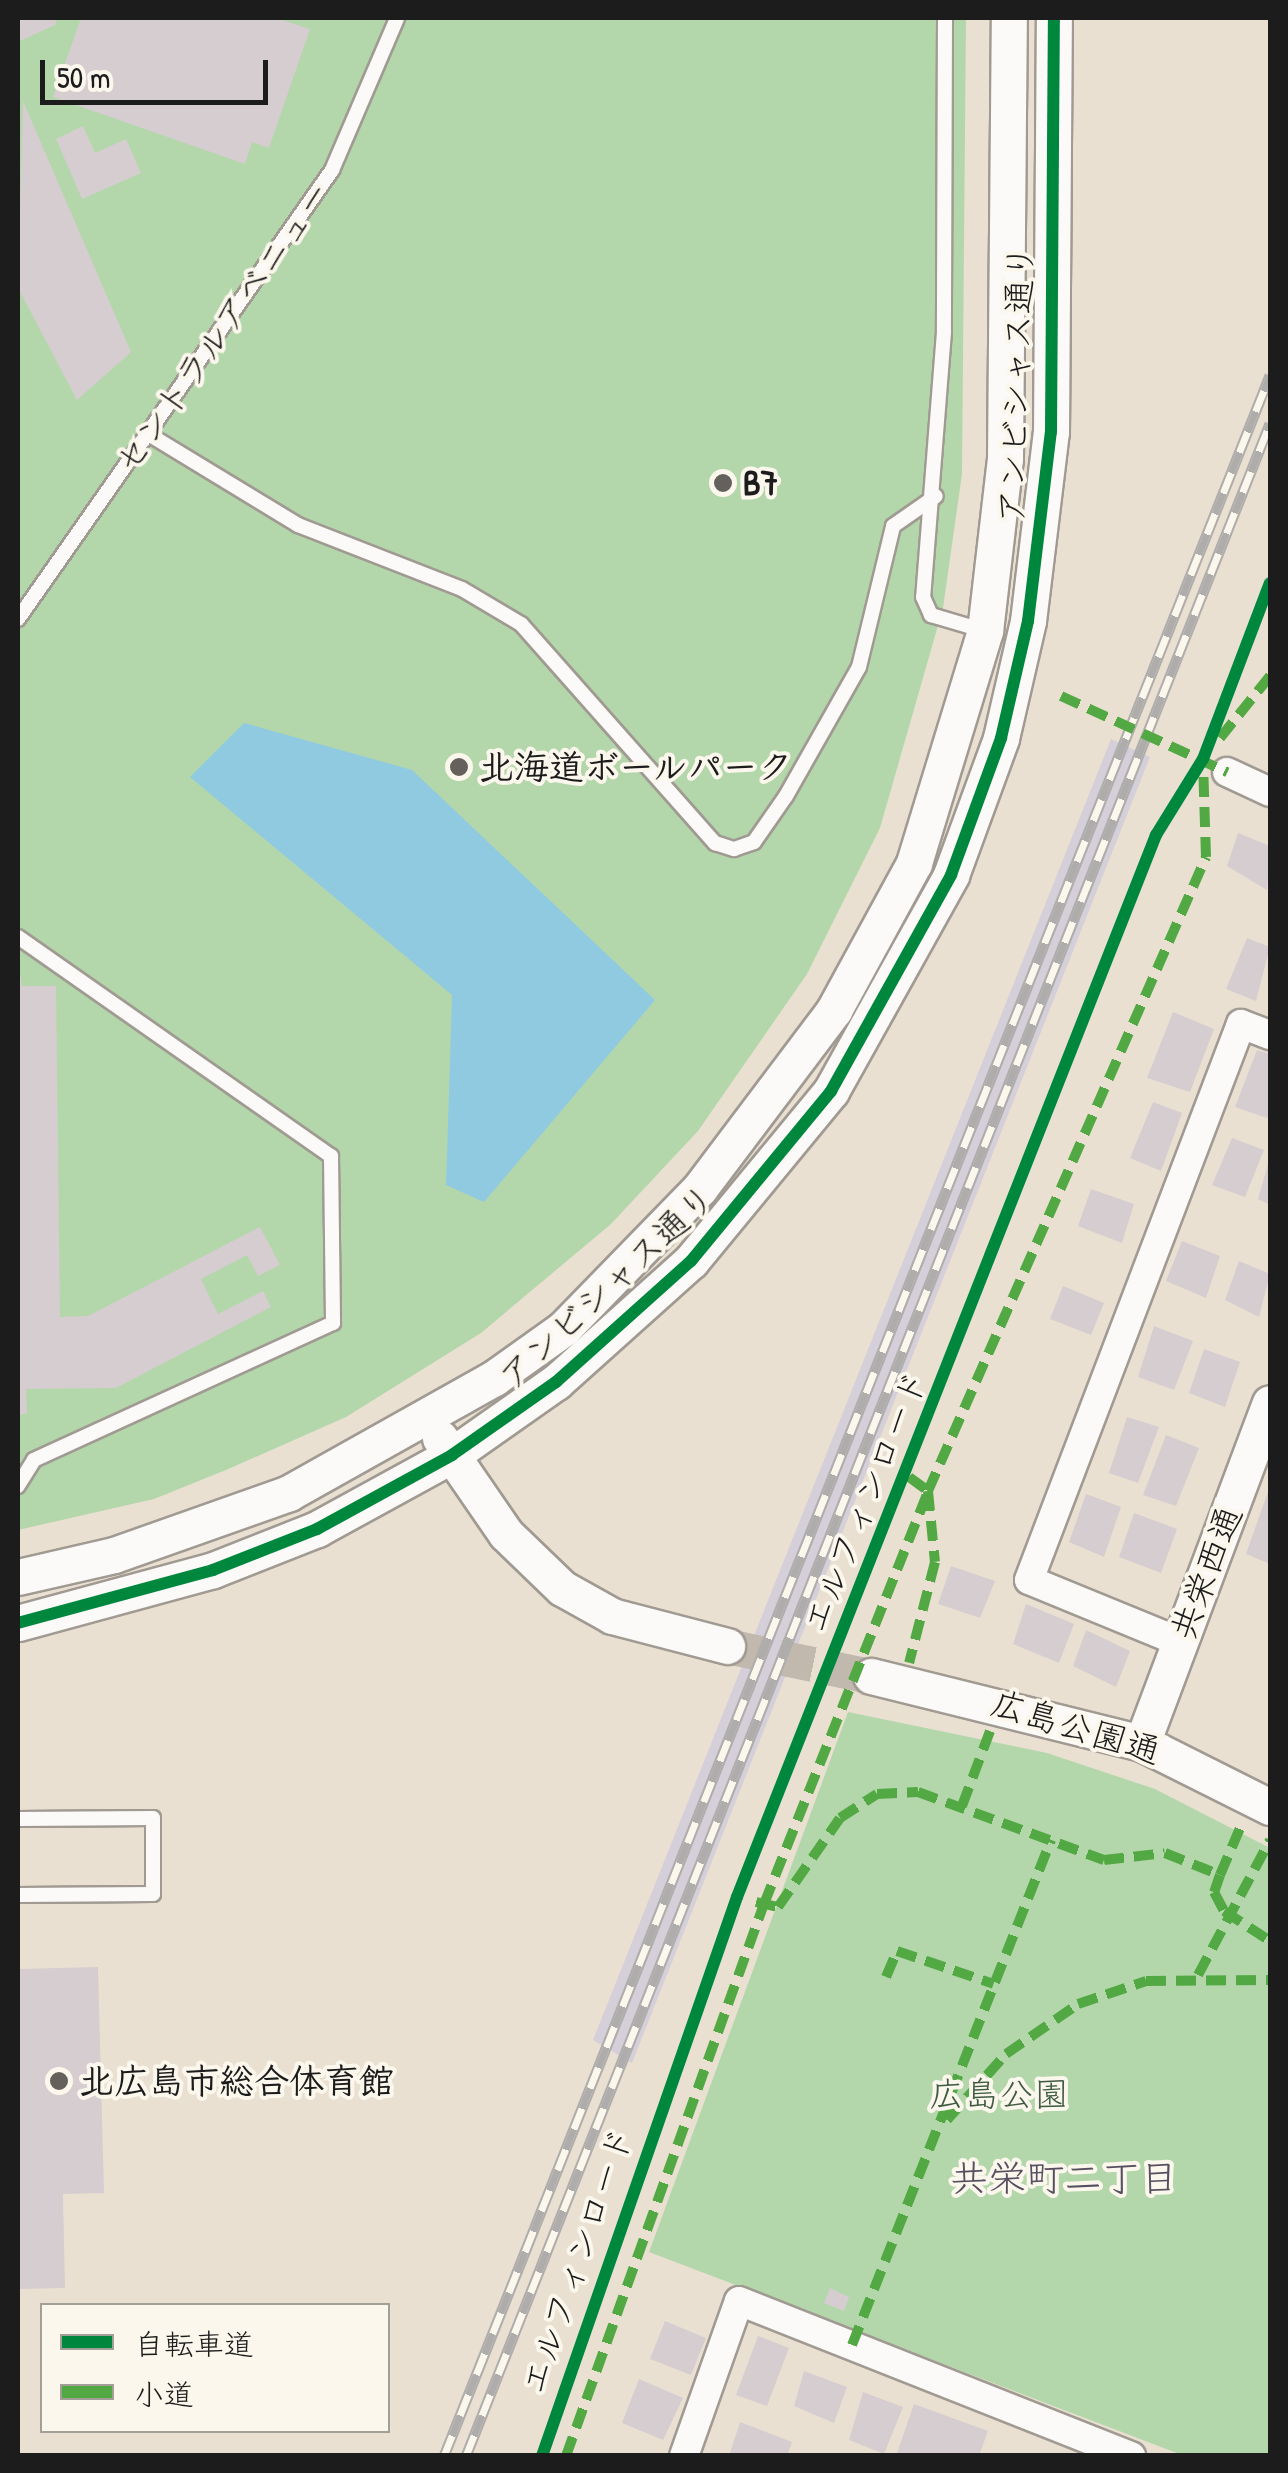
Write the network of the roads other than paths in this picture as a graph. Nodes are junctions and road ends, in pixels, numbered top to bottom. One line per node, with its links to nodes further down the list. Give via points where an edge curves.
1 (397, 18): 5 (lane, セントラルアベニュー, via 332,170)
2 (946, 18): 6 (lane)
3 (1010, 18): 8 (street, アンビシャス通り, via 1005,459)
4 (1054, 18): 15 (street, アンビシャス通り, via 1043,525 1012,694 951,876 885,1006 735,1213 556,1382)
5 (150, 434): 6 (lane, via 298,525 462,589 521,624 716,843 734,849 754,842 786,796 858,666 893,526); 7 (lane, セントラルアベニュー)
6 (936, 496): 8 (lane, via 924,598 931,615)
7 (18, 618)
8 (986, 631): 14 (street, アンビシャス通り, via 914,863 878,938 785,1080 700,1188 577,1315)
9 (1227, 772): 10 (street)
10 (1270, 792)
11 (18, 937): 16 (lane, via 331,1156 333,1322 34,1460)
12 (1270, 1035): 19 (street, via 1241,1024 1029,1580)
13 (1270, 1403): 19 (street, 共栄西通)
14 (429, 1420): 15 (street); 17 (street, アンビシャス通り, via 289,1494)
15 (452, 1455): 18 (street, アンビシャス通り, via 317,1529 213,1570); 20 (street, via 506,1534 562,1588 612,1616)
16 (18, 1486)
17 (18, 1569)
18 (18, 1623)
19 (1180, 1642): 22 (street, 共栄西通)
20 (726, 1646)
21 (871, 1676): 22 (street, 広島公園通)
22 (1142, 1743): 23 (street, 広島公園通)
23 (1270, 1807)
24 (18, 1819): 25 (lane, via 152,1818 153,1894)
25 (18, 1895)
26 (684, 2456): 27 (street, via 739,2301)
27 (1131, 2456)

